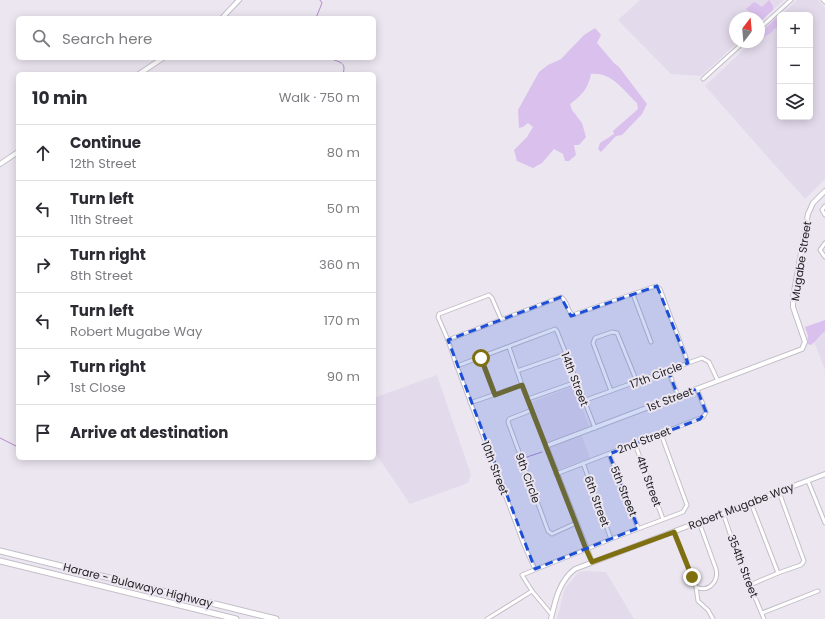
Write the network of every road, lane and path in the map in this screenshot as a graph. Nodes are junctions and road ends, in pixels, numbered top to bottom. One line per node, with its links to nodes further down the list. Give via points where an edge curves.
1 (239, 0): 3 (street)
2 (791, 0): 4 (street)
3 (224, 16)
4 (765, 24)
5 (737, 48): 8 (street)
6 (160, 60): 7 (street)
7 (142, 72)
8 (703, 79)
9 (16, 153): 10 (street)
10 (0, 164)
11 (825, 191): 21 (street, Mugabe Street, via 813,203 805,230 793,303 805,342 802,349)
12 (825, 206): 13 (street, via 822,210)
13 (825, 215)
14 (825, 243): 15 (street, via 820,250)
15 (825, 257)
16 (633, 294): 17 (street, via 574,315 570,313 565,299 561,297); 19 (street); 24 (street, via 654,286 660,289)
17 (501, 319): 18 (street); 18 (street, 10th Street, via 492,298 488,295 439,314 438,319)
18 (448, 340): 25 (street, 10th Street)
19 (652, 342)
20 (509, 347): 22 (street, 14th Street, via 554,329); 23 (street); 27 (street)
21 (794, 352): 28 (street, 1st Street)
22 (566, 354): 27 (street); 29 (street, 14th Street)
23 (481, 358): 25 (street); 34 (street)
24 (688, 363): 26 (street, 17th Circle); 28 (street, 17th Circle, via 702,358 707,360)
25 (457, 366): 38 (street, 10th Street)
26 (668, 370): 30 (street, 17th Circle); 35 (street)
27 (517, 371): 31 (street)
28 (718, 381): 32 (street, 1st Street)
29 (576, 382): 36 (street); 37 (street, 14th Street)
30 (637, 382): 33 (street, 17th Circle); 33 (street, via 617,333 612,332 595,338 593,343)
31 (522, 385): 34 (street); 36 (street)
32 (697, 389): 35 (street, 1st Street); 41 (street, 2nd Street, via 705,415)
33 (611, 392): 37 (street, 17th Circle)
34 (495, 395): 38 (street)
35 (678, 396): 40 (street, 1st Street)
36 (528, 399): 39 (street)
37 (583, 401): 40 (street, 14th Street)
38 (470, 403): 64 (street, 10th Street)
39 (532, 410): 43 (street); 56 (street, 9th Circle, via 509,419 508,422 548,531 552,534)
40 (595, 428): 43 (street, 1st Street)
41 (661, 434): 42 (street, 2nd Street); 53 (street, via 687,505 683,512)
42 (635, 444): 44 (street, 2nd Street); 53 (street, 4th Street)
43 (546, 446): 46 (street)
44 (609, 454): 45 (street, 2nd Street); 57 (street, 5th Street)
45 (583, 463): 46 (street, 2nd Street); 59 (street, 6th Street)
46 (556, 474): 56 (street)
47 (825, 474): 48 (street, Robert Mugabe Way)
48 (808, 481): 49 (street, Robert Mugabe Way); 51 (street)
49 (779, 492): 50 (street, Robert Mugabe Way); 65 (street, via 804,561 801,565)
50 (751, 503): 52 (street, Robert Mugabe Way); 65 (street)
51 (823, 512): 55 (street)
52 (723, 513): 54 (street, Robert Mugabe Way); 66 (street, 354th Street)
53 (663, 519): 57 (street)
54 (699, 522): 58 (street, Robert Mugabe Way); 67 (street, via 717,575 713,584 707,588)
55 (825, 523)
56 (576, 524): 60 (street)
57 (638, 528): 59 (street)
58 (674, 532): 63 (street, Robert Mugabe Way); 67 (street)
59 (611, 539): 60 (street)
60 (586, 549): 63 (street); 64 (street)
61 (0, 551): 73 (highway, Harare - Bulawayo Highway)
62 (0, 561): 72 (highway, Harare - Bulawayo Highway)
63 (592, 562): 71 (street, Robert Mugabe Way, via 575,569 564,580)
64 (535, 568): 68 (street, via 522,575)
65 (778, 574): 66 (street)
66 (750, 584): 70 (street, 354th Street)
67 (696, 587): 75 (street, via 698,600)
68 (532, 591): 71 (street); 74 (street)
69 (818, 591): 70 (street)
70 (762, 613): 76 (street, 354th Street)
71 (551, 617)
72 (236, 619)
73 (276, 619)
74 (487, 619)
75 (713, 619)
76 (764, 619)

